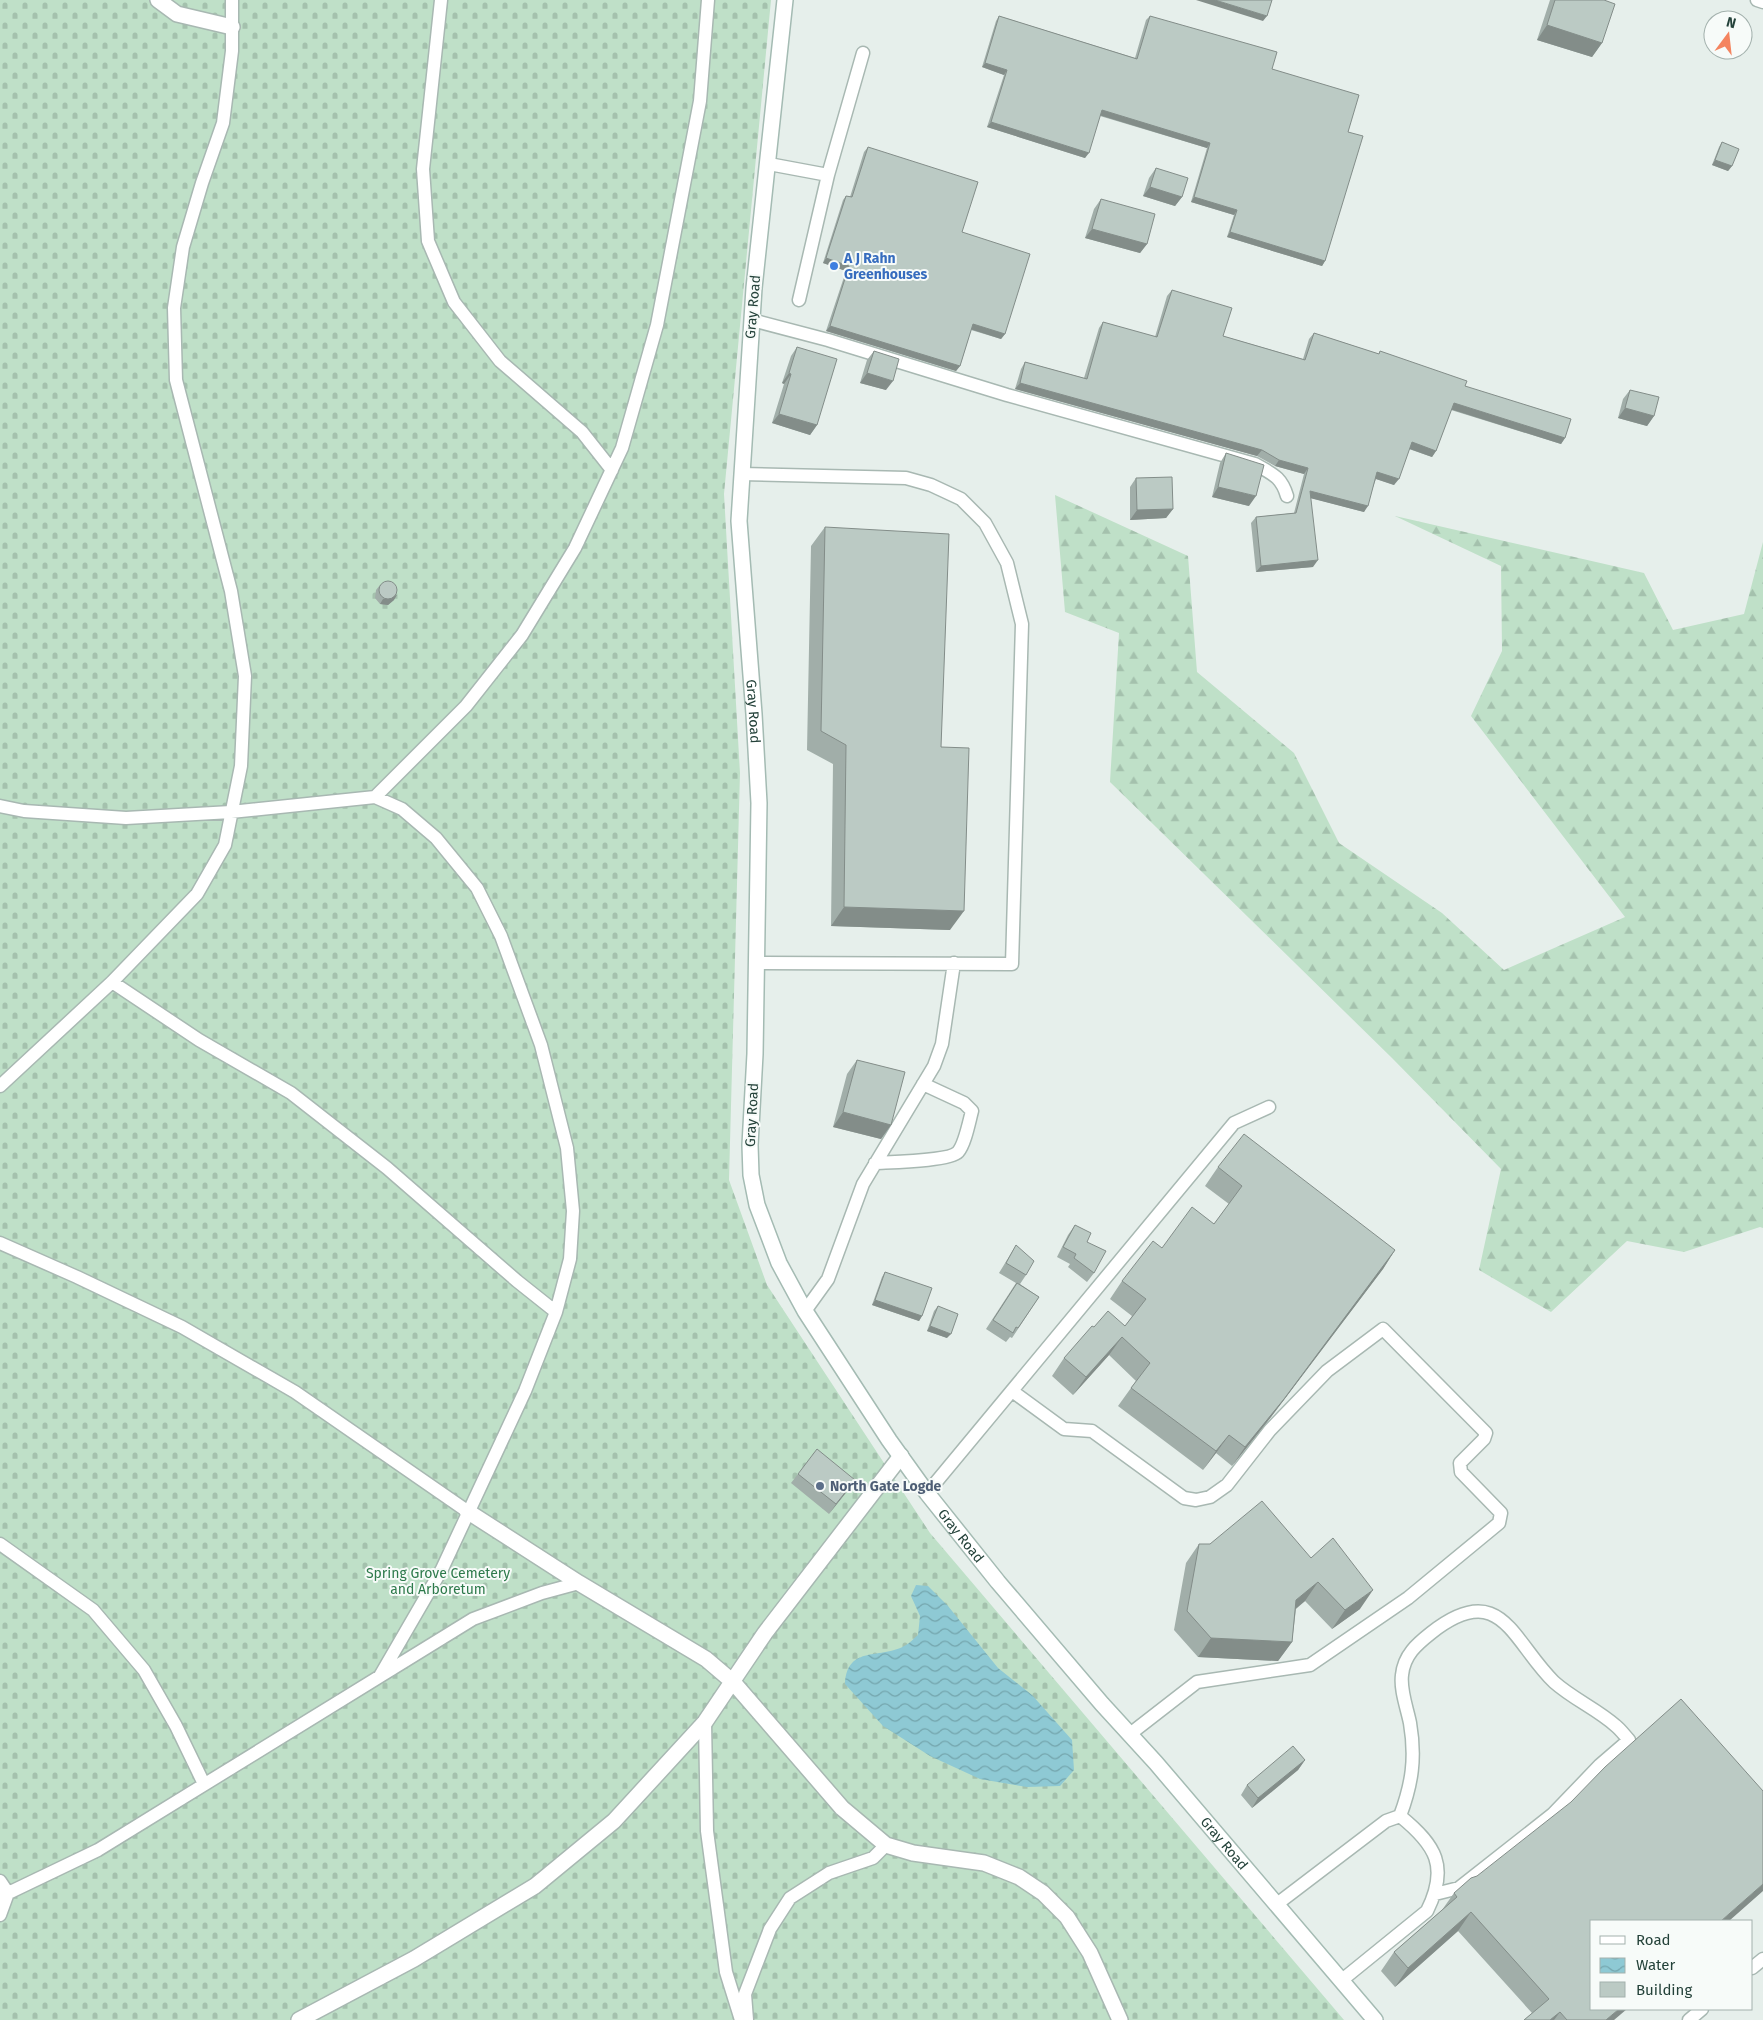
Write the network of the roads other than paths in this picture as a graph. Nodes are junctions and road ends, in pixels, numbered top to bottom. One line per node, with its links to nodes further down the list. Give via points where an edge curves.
1 (158, 0): 8 (street, via 177,14)
2 (232, 0): 8 (lane)
3 (441, 0): 14 (lane, via 423,169 428,241 454,302 500,361 582,432)
4 (708, 0): 14 (lane, via 700,100 657,325 622,448)
5 (785, 0): 10 (street, Gray Road)
6 (1757, 0): 7 (lane)
7 (1763, 2)
8 (232, 27): 19 (lane, via 223,123 183,247 174,308 176,380 231,591 245,676 241,766)
9 (863, 53): 11 (lane)
10 (768, 164): 11 (lane); 13 (street, Gray Road)
11 (828, 175): 12 (lane)
12 (799, 300)
13 (752, 320): 15 (street, Gray Road); 16 (lane, via 1255,464 1284,484)
14 (612, 470): 17 (lane, via 575,548 522,635 466,706)
15 (741, 474): 20 (street, Gray Road, via 739,521 759,804); 21 (lane, via 906,478 931,485 967,505 985,524 1007,563 1022,624 1012,964)
16 (1287, 496)
17 (375, 797): 19 (lane); 29 (lane, via 402,809 436,838 477,888 501,936 541,1045 567,1148 573,1211 570,1259)
18 (0, 806): 19 (lane, via 24,811 126,818)
19 (231, 812): 22 (lane, via 225,845 196,894)
20 (757, 963): 21 (lane); 28 (street, Gray Road, via 751,1175 757,1205 779,1263)
21 (954, 963): 23 (lane, via 942,1044)
22 (112, 982): 24 (lane); 29 (lane, via 199,1040 291,1093 387,1168)
23 (923, 1084): 26 (lane); 26 (lane, via 964,1103 972,1112 960,1150 954,1155 931,1159)
24 (0, 1086)
25 (1269, 1107): 30 (lane, via 1234,1123)
26 (875, 1163): 28 (lane, via 863,1184 828,1279)
27 (0, 1243): 33 (lane, via 182,1327 287,1387)
28 (805, 1311): 31 (street, Gray Road)
29 (556, 1312): 33 (lane, via 525,1391)
30 (1012, 1391): 32 (lane); 39 (lane, via 1064,1429 1092,1431 1184,1498 1196,1500 1210,1497 1227,1485 1270,1430 1327,1371 1383,1329 1486,1433 1460,1463 1461,1472 1501,1513 1499,1523 1408,1598 1310,1665 1197,1682)
31 (901, 1456): 32 (street, Gray Road); 37 (street, via 765,1633)
32 (927, 1493): 39 (street, Gray Road, via 998,1582)
33 (467, 1512): 35 (street); 36 (lane, via 442,1569)
34 (0, 1544): 40 (lane, via 93,1610 144,1670)
35 (579, 1583): 36 (lane, via 473,1619); 37 (street, via 706,1659)
36 (380, 1676): 40 (lane)
37 (732, 1682): 38 (street); 42 (street, via 842,1808)
38 (705, 1722): 52 (street, via 614,1821 535,1886 414,1959); 53 (lane, via 707,1831 726,1972)
39 (1130, 1734): 46 (street, Gray Road)
40 (204, 1784): 45 (lane, via 98,1850)
41 (1400, 1816): 44 (lane, via 1432,1848 1438,1871); 44 (lane, via 1409,1793 1413,1769 1410,1725 1401,1676 1403,1667 1418,1643 1447,1620 1467,1612 1497,1615 1554,1682 1617,1726 1629,1740 1553,1814 1475,1876 1459,1888); 46 (lane, via 1386,1821)
42 (886, 1845): 54 (lane, via 873,1858 829,1873 790,1898 770,1929 745,1994); 55 (street, via 913,1853 984,1863 1019,1877 1043,1894 1067,1917 1090,1953)
43 (0, 1881): 45 (lane)
44 (1435, 1894): 50 (lane, via 1427,1911)
45 (4, 1895): 47 (lane)
46 (1277, 1904): 50 (street, Gray Road)
47 (0, 1915)
48 (1763, 1959): 49 (lane)
49 (1753, 1967)
50 (1342, 1980): 56 (street, Gray Road)
51 (1701, 2010): 57 (lane)
52 (299, 2020)
53 (741, 2020)
54 (746, 2020)
55 (1120, 2020)
56 (1375, 2020)
57 (1689, 2020)

